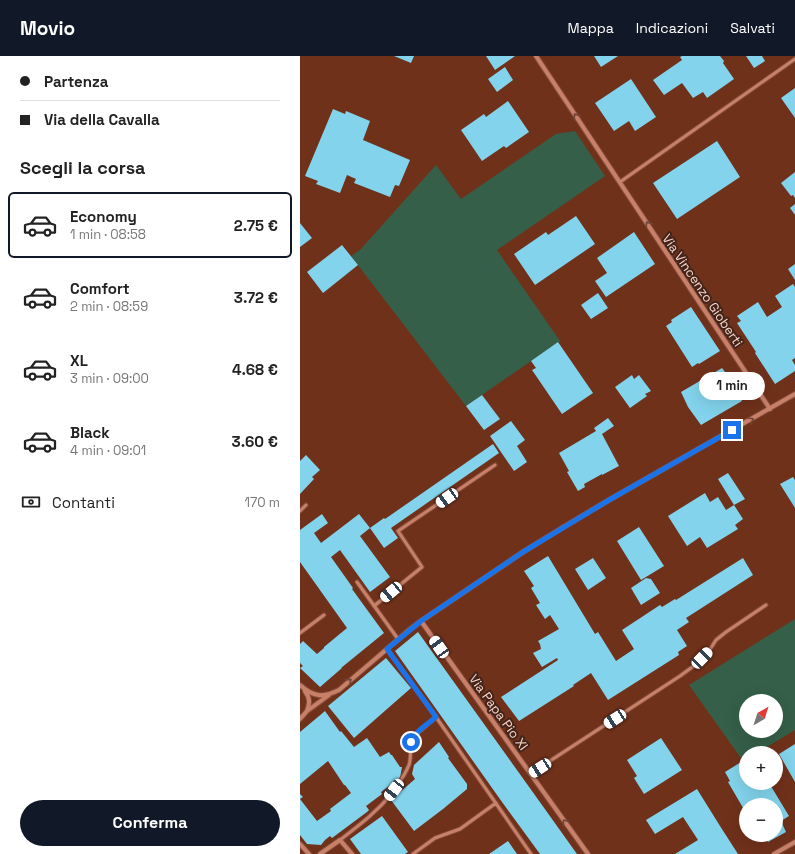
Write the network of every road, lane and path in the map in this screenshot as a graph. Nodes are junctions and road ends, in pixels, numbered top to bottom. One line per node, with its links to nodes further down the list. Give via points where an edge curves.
1 (536, 56): 3 (street, Via Vincenzo Gioberti, one-way to 1)
2 (795, 59): 3 (lane)
3 (620, 182): 5 (street, Via Vincenzo Gioberti, one-way to 3)
4 (795, 394): 5 (street)
5 (770, 408): 13 (street, one-way to 5, via 562,528)
6 (495, 465): 11 (lane, via 398,532 422,567)
7 (306, 505): 8 (lane)
8 (300, 511)
9 (357, 582): 11 (lane)
10 (766, 605): 23 (lane, via 716,640 695,665 680,676)
11 (374, 606): 15 (lane)
12 (324, 615): 14 (lane)
13 (421, 621): 15 (street); 23 (street, Via Papa Pio XI)
14 (300, 633)
15 (398, 639): 16 (street)
16 (387, 649): 19 (street, one-way to 16); 21 (lane)
17 (300, 685): 18 (street)
18 (304, 689): 19 (street, via 320,695); 20 (street, via 310,704)
19 (334, 692): 20 (street)
20 (307, 711): 22 (street)
21 (436, 717): 24 (lane); 25 (lane, via 412,738 410,763 402,780 375,812)
22 (300, 719)
23 (530, 774): 33 (street, Via Papa Pio XI, one-way to 23)
24 (496, 803): 31 (lane, via 460,829 435,838); 32 (lane)
25 (340, 840): 29 (street); 30 (street)
26 (795, 842): 34 (street)
27 (300, 844): 28 (street)
28 (309, 854)
29 (320, 854)
30 (352, 854)
31 (413, 854)
32 (531, 854)
33 (588, 854)
34 (774, 854)

